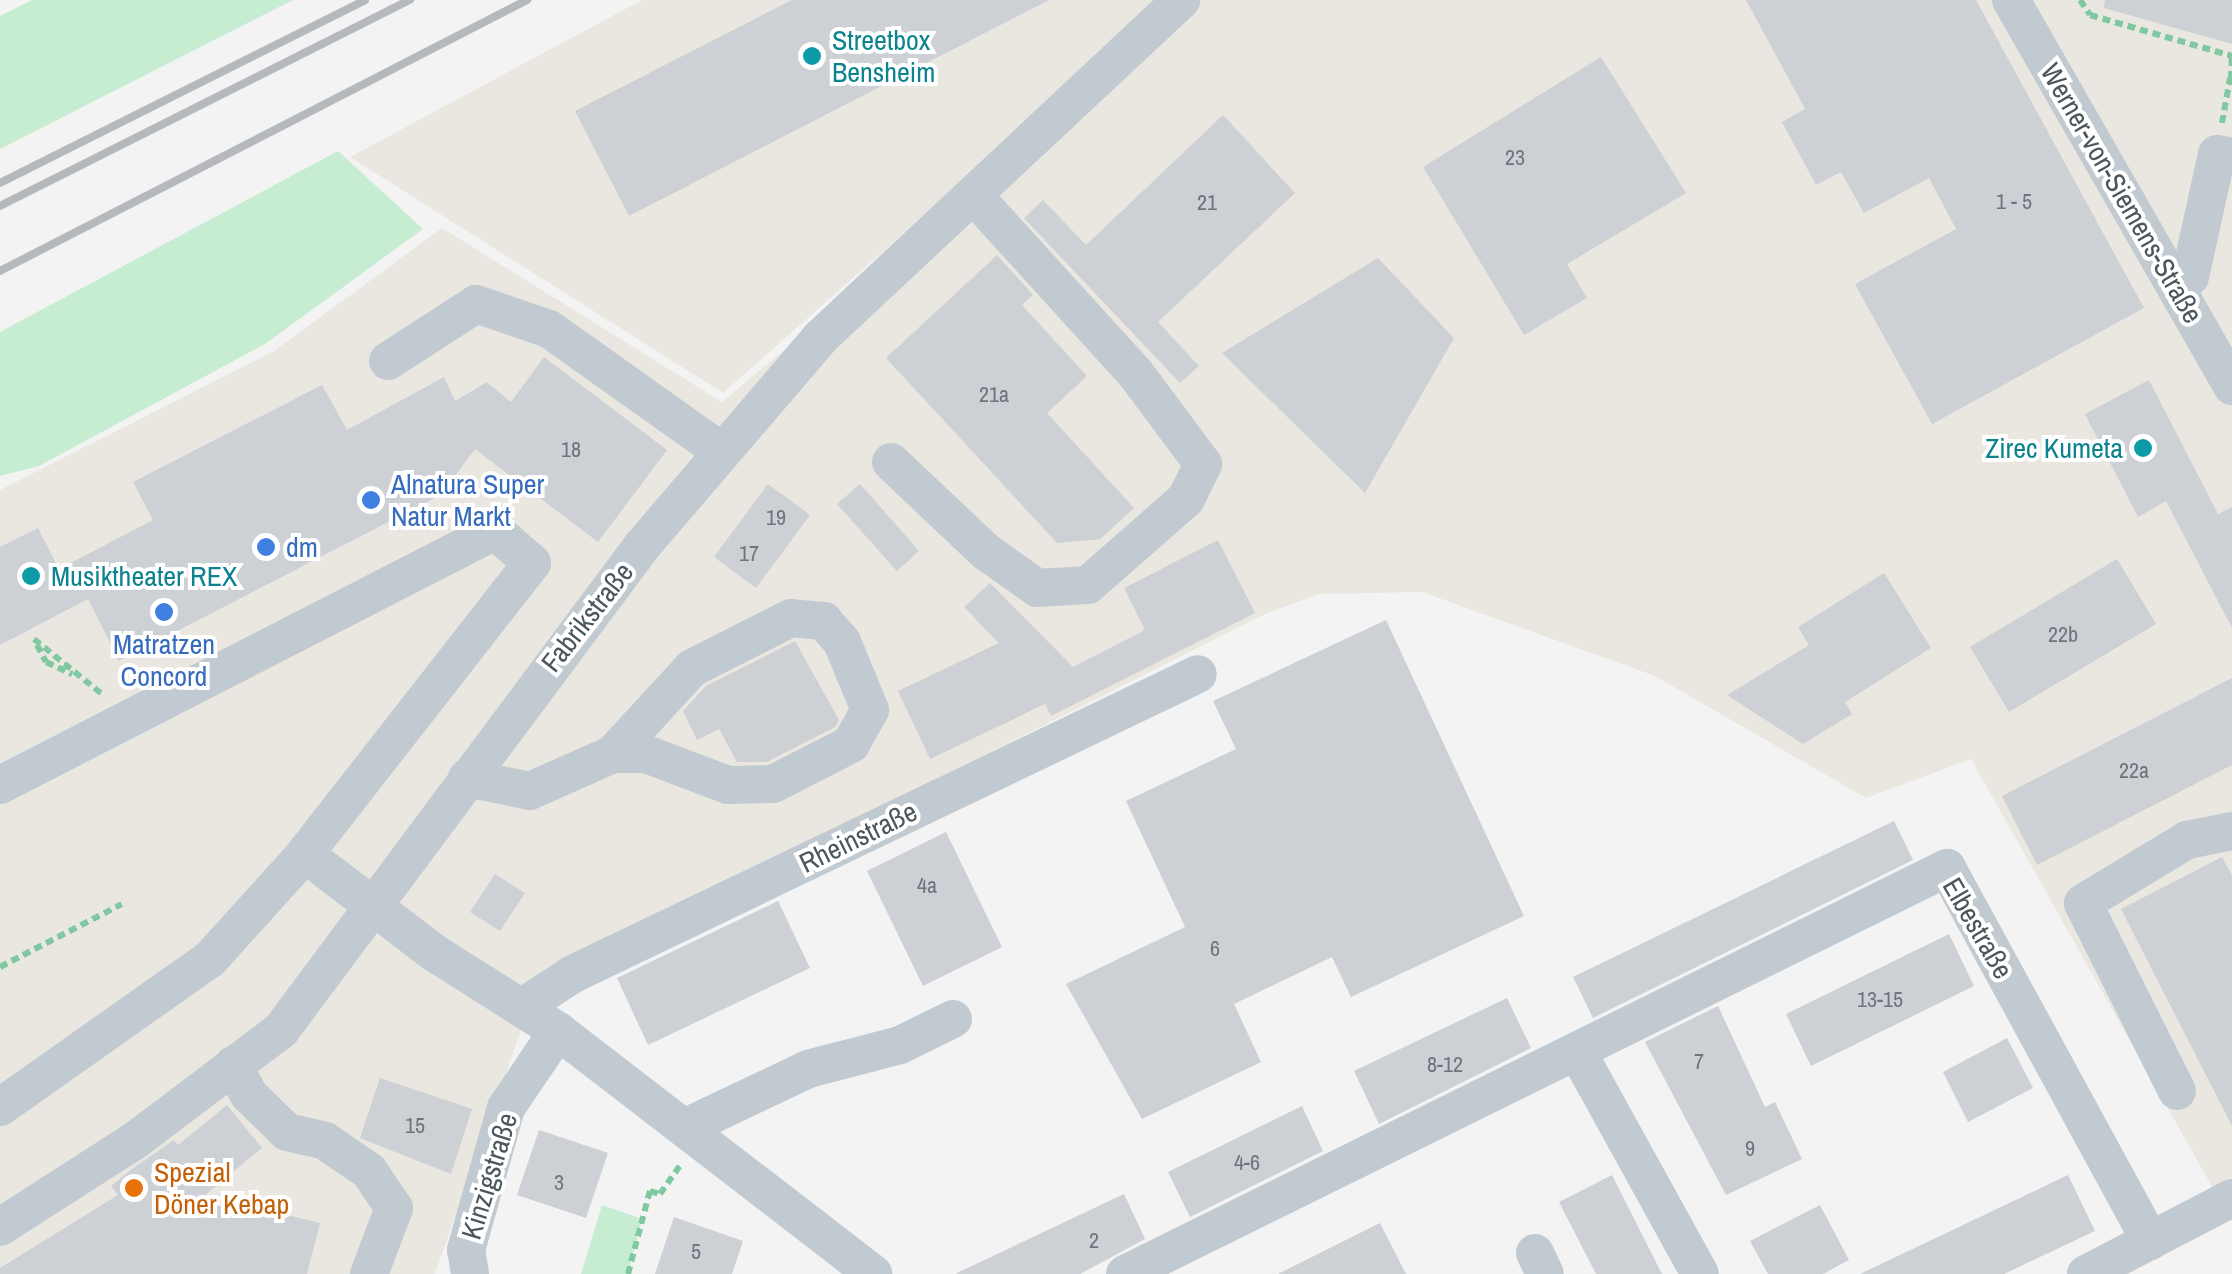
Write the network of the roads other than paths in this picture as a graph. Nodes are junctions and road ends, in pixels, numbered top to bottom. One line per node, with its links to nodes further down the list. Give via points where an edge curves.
1 (1181, 0): 4 (street, Fabrikstraße)
2 (2011, 0): 7 (street, Werner-von-Siemens-Straße)
3 (2224, 155): 5 (street)
4 (973, 194): 8 (street, Fabrikstraße, via 820,338); 9 (street, via 1136,374 1203,464 1186,500 1088,585 1037,588 985,552)
5 (2190, 278)
6 (388, 361): 8 (street, via 476,304 550,329)
7 (2232, 386)
8 (722, 452): 12 (street, Fabrikstraße, via 642,546)
9 (891, 462)
10 (1198, 674): 17 (street, Rheinstraße, via 572,974)
11 (613, 754): 11 (street, via 646,754 728,785 773,784 850,744 870,710 842,642 824,622 791,618 692,668); 12 (street, via 530,791)
12 (467, 778): 16 (street, Fabrikstraße)
13 (0, 785): 15 (street, via 495,531 532,563)
14 (2232, 830): 22 (street, via 2187,840 2083,903)
15 (305, 854): 16 (street); 23 (street, via 210,960)
16 (374, 908): 17 (street); 21 (street, Fabrikstraße, via 281,1030)
17 (522, 1008): 19 (street)
18 (953, 1019): 24 (street, via 900,1045 808,1068)
19 (558, 1031): 24 (street); 29 (street, Kinzigstraße, via 506,1108 466,1250)
20 (1578, 1053): 27 (street, Elbestraße, via 1947,868); 31 (street, Elbestraße); 32 (street)
21 (233, 1066): 26 (street, Fabrikstraße, via 137,1138); 28 (street, via 249,1095 288,1132 325,1141 369,1171 394,1208)
22 (2177, 1091)
23 (0, 1107)
24 (692, 1134): 30 (street)
25 (2232, 1198): 27 (street)
26 (2, 1222)
27 (2150, 1241): 33 (street)
28 (369, 1274)
29 (470, 1274)
30 (873, 1274)
31 (1125, 1274)
32 (1700, 1274)
33 (2086, 1274)

